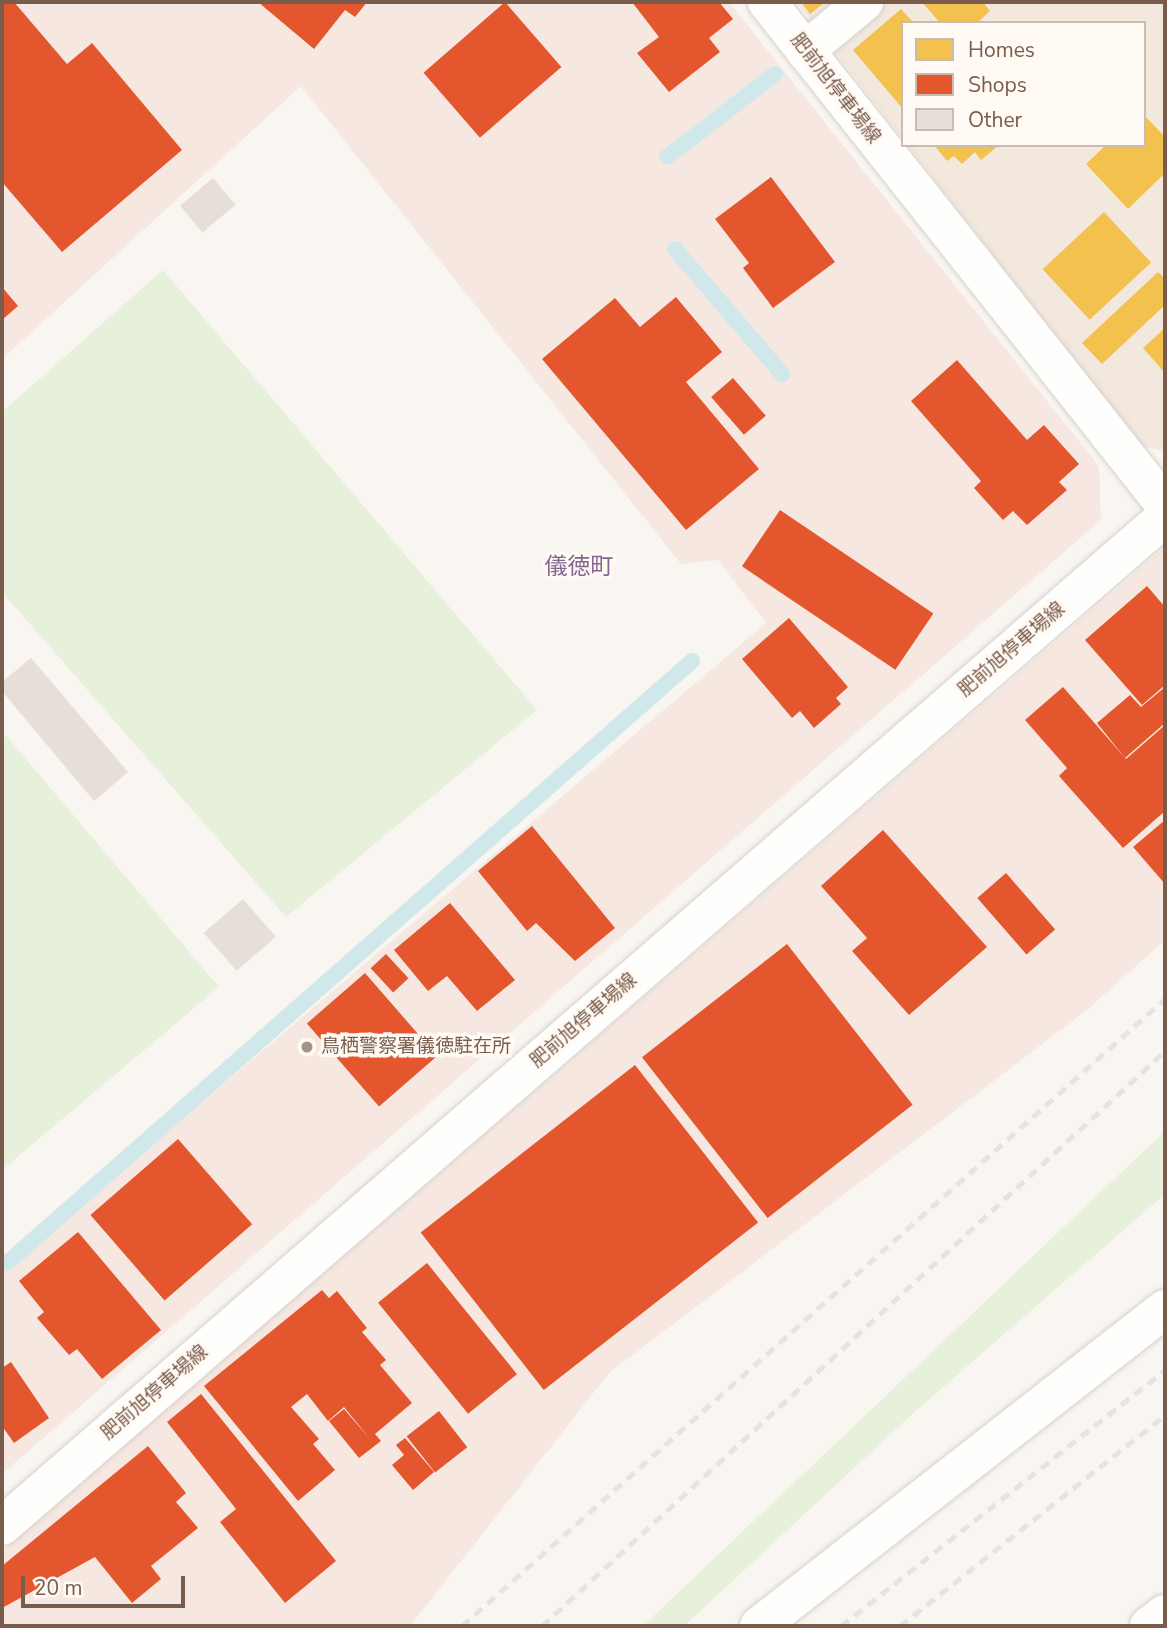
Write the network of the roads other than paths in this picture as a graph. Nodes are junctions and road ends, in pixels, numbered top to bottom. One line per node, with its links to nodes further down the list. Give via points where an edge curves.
1 (767, 2): 3 (main road, 肥前旭停車場線)
2 (864, 2): 3 (main road)
3 (804, 51): 4 (main road, 肥前旭停車場線)
4 (1165, 505)
5 (1165, 517): 7 (main road, 肥前旭停車場線)
6 (1165, 1309): 9 (main road)
7 (2, 1526)
8 (1165, 1614): 10 (main road)
9 (759, 1626)
10 (1149, 1626)

